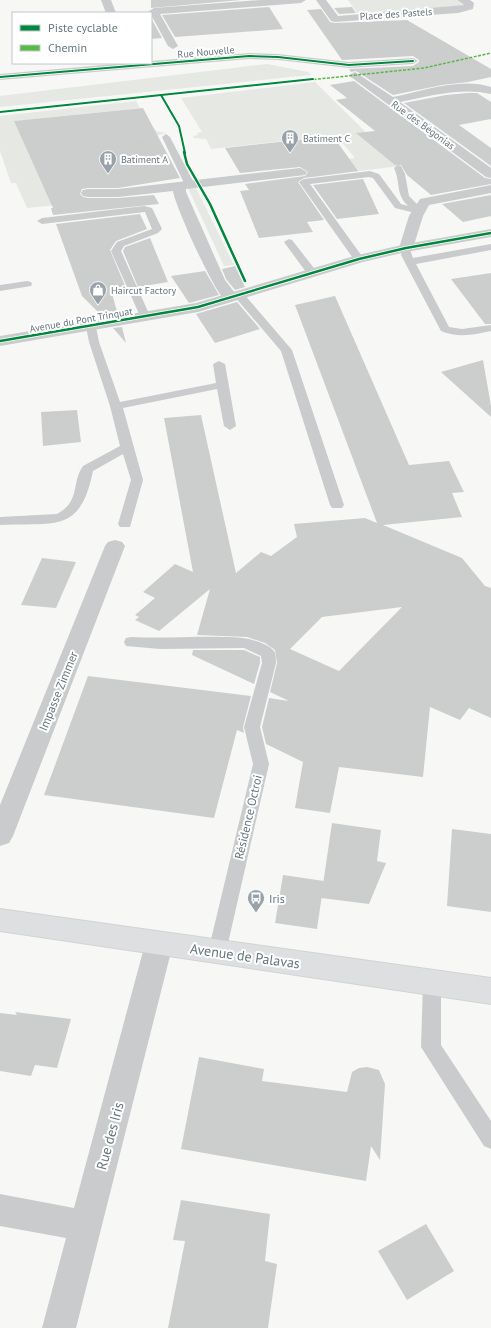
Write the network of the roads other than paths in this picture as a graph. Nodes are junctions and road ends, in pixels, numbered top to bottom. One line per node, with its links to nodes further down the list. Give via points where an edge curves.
1 (106, 0): 6 (street)
2 (301, 0): 5 (street)
3 (321, 0): 4 (street, Place des Pastels, via 335,19 464,10 470,5)
4 (462, 0)
5 (275, 1): 7 (street, via 154,11)
6 (111, 12)
7 (173, 46)
8 (413, 61): 10 (street, Rue Nouvelle, via 349,65 273,56 249,56)
9 (149, 64): 12 (street, Rue Nouvelle)
10 (152, 64)
11 (355, 75): 14 (street, Rue des Bégonias)
12 (0, 76)
13 (491, 91): 14 (street, via 487,88 466,87)
14 (390, 101): 18 (street, Rue des Bégonias)
15 (166, 137): 19 (lane)
16 (398, 168): 22 (lane, via 404,197)
17 (300, 172): 19 (street)
18 (491, 174)
19 (185, 185): 21 (street, via 118,193); 32 (street, via 179,192 218,281)
20 (491, 188): 22 (street, via 425,202 421,204)
21 (88, 193)
22 (419, 211): 27 (street); 28 (lane, via 398,206 376,176 370,174 304,182)
23 (42, 221): 33 (lane, via 149,210 157,229 120,244 116,251)
24 (491, 233): 27 (street, Avenue du Pont Trinquat)
25 (290, 242): 29 (lane)
26 (491, 247): 27 (lane)
27 (408, 255): 28 (street, Avenue du Pont Trinquat); 35 (lane, via 445,329 452,333 467,333)
28 (359, 259): 29 (street, Avenue du Pont Trinquat)
29 (313, 274): 32 (street, Avenue du Pont Trinquat)
30 (26, 284): 31 (lane)
31 (0, 288)
32 (235, 296): 33 (street, Avenue du Pont Trinquat, via 198,307); 42 (lane, via 286,350)
33 (145, 316): 34 (street, Avenue du Pont Trinquat)
34 (91, 327): 36 (street, Avenue du Pont Trinquat); 39 (lane)
35 (491, 328)
36 (0, 342)
37 (219, 364): 38 (lane)
38 (222, 385): 39 (lane); 40 (lane)
39 (116, 406): 41 (lane)
40 (230, 426)
41 (127, 447): 43 (lane, via 87,469 80,498 68,515 60,518); 44 (lane, via 137,480)
42 (337, 505)
43 (0, 521)
44 (125, 524)
45 (115, 546): 47 (street, Impasse Zimmer)
46 (131, 642): 50 (lane, Résidence Octroi, via 244,643 257,646 268,654 269,663 252,727 260,764)
47 (0, 836)
48 (0, 920): 49 (main road, Avenue de Palavas)
49 (159, 944): 50 (main road, Avenue de Palavas); 55 (street, Rue des Iris)
50 (217, 952): 51 (main road, Avenue de Palavas)
51 (432, 984): 52 (main road, Avenue de Palavas); 53 (lane, via 431,1047)
52 (491, 991)
53 (491, 1139)
54 (0, 1210): 55 (street)
55 (86, 1226): 56 (street, Rue des Iris)
56 (59, 1328)

